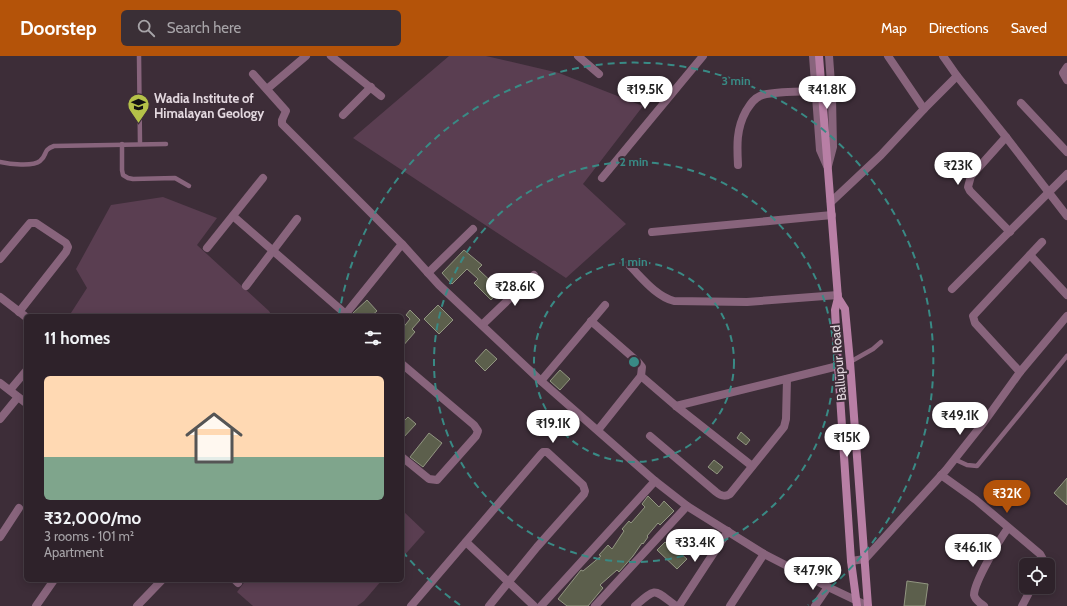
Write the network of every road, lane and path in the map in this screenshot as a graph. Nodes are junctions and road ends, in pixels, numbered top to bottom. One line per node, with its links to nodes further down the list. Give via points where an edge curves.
1 (139, 56): 25 (lane)
2 (306, 56): 17 (street)
3 (331, 56): 16 (street)
4 (578, 56): 13 (street)
5 (702, 56): 33 (street)
6 (813, 56): 18 (street)
7 (819, 56): 30 (main road)
8 (829, 56): 30 (street, via 833,147)
9 (888, 56): 21 (street)
10 (943, 56): 14 (street)
11 (1067, 67): 15 (street, via 1063,73)
12 (253, 74): 17 (street)
13 (599, 74)
14 (957, 76): 21 (street); 23 (street)
15 (1067, 80)
16 (371, 87): 19 (street); 22 (street)
17 (267, 89): 45 (street, via 286,111 282,124)
18 (815, 91): 29 (street, via 766,94 755,99 742,118 739,128); 30 (street, via 820,150)
19 (381, 96)
20 (1021, 103): 27 (street)
21 (924, 109): 36 (street, via 881,155)
22 (343, 115)
23 (1006, 137): 35 (street); 43 (street, via 971,176 968,187)
24 (122, 144): 25 (lane); 28 (lane, via 54,146 46,150 40,162 36,164); 34 (lane, via 123,175 128,178 175,178)
25 (140, 144): 26 (lane)
26 (166, 144)
27 (1067, 152)
28 (0, 162)
29 (738, 165)
30 (827, 166): 36 (main road)
31 (1067, 174): 35 (street)
32 (263, 178): 38 (street)
33 (602, 178)
34 (189, 186)
35 (1050, 192): 39 (street); 43 (street)
36 (830, 202): 37 (main road)
37 (832, 215): 42 (street); 56 (main road)
38 (233, 216): 46 (street); 47 (street)
39 (1067, 216)
40 (297, 219): 47 (street)
41 (472, 229): 51 (street)
42 (652, 232)
43 (1010, 232): 54 (street)
44 (1042, 242): 48 (street)
45 (402, 244): 51 (street); 61 (street)
46 (207, 248)
47 (273, 249): 53 (street); 60 (street)
48 (1030, 255): 55 (street); 71 (street, via 973,316 975,324)
49 (0, 259): 59 (street, via 30,223 36,223 68,247)
50 (630, 266): 56 (street, via 659,294 674,301 747,302)
51 (428, 272): 65 (street)
52 (534, 274): 65 (street)
53 (246, 286)
54 (952, 288)
55 (1067, 295)
56 (838, 296): 68 (main road, Ballupur Road, via 845,309); 70 (main road, Ballupur Road, via 835,310)
57 (0, 297): 59 (street)
58 (605, 305): 64 (street)
59 (19, 312): 62 (street)
60 (345, 314)
61 (347, 314)
62 (24, 316)
63 (1067, 316): 71 (street)
64 (592, 321): 73 (street, via 638,362 642,367); 75 (street)
65 (482, 325): 75 (street)
66 (881, 342): 68 (lane)
67 (1067, 356): 85 (lane, via 977,466)
68 (850, 362): 97 (main road, Ballupur Road)
69 (404, 366): 84 (street, via 478,431 437,480 429,479)
70 (838, 366): 74 (street); 98 (main road, Ballupur Road)
71 (1020, 372): 85 (street)
72 (24, 373): 77 (street)
73 (641, 376): 80 (street); 82 (street)
74 (788, 379): 80 (street); 86 (street, via 784,427)
75 (540, 381): 82 (street)
76 (0, 383): 77 (street)
77 (10, 390): 78 (street)
78 (18, 397): 79 (street); 81 (street)
79 (24, 402)
80 (676, 406): 86 (street)
81 (0, 419)
82 (598, 430): 88 (street)
83 (650, 436): 86 (street, via 723,496 730,494)
84 (404, 459)
85 (954, 460): 87 (street)
86 (752, 466)
87 (941, 475): 91 (street, via 976,500); 97 (street)
88 (655, 481): 89 (street); 110 (street)
89 (687, 506): 92 (street); 111 (street)
90 (19, 508): 93 (street)
91 (1008, 528): 96 (street); 117 (street, via 1000,538 975,592 976,600)
92 (728, 531): 95 (street); 113 (street)
93 (0, 537)
94 (466, 542): 101 (street); 101 (street, via 543,452 550,454 574,476 583,485 584,494); 107 (street)
95 (764, 554): 102 (street); 114 (street)
96 (1043, 558)
97 (865, 559): 98 (street); 116 (main road, Ballupur Road)
98 (852, 561): 104 (main road, Ballupur Road)
99 (53, 582): 105 (street)
100 (160, 582): 106 (street)
101 (509, 583): 108 (street); 109 (street)
102 (828, 587): 104 (street); 115 (street)
103 (1028, 594): 118 (street)
104 (857, 603): 116 (street)
105 (36, 606)
106 (137, 606)
107 (410, 606)
108 (489, 606)
109 (534, 606)
110 (541, 606)
111 (594, 606)
112 (635, 606): 113 (street, via 652,592 657,592)
113 (677, 606)
114 (730, 606)
115 (815, 606)
116 (868, 606)
117 (984, 606)
118 (1022, 606)

